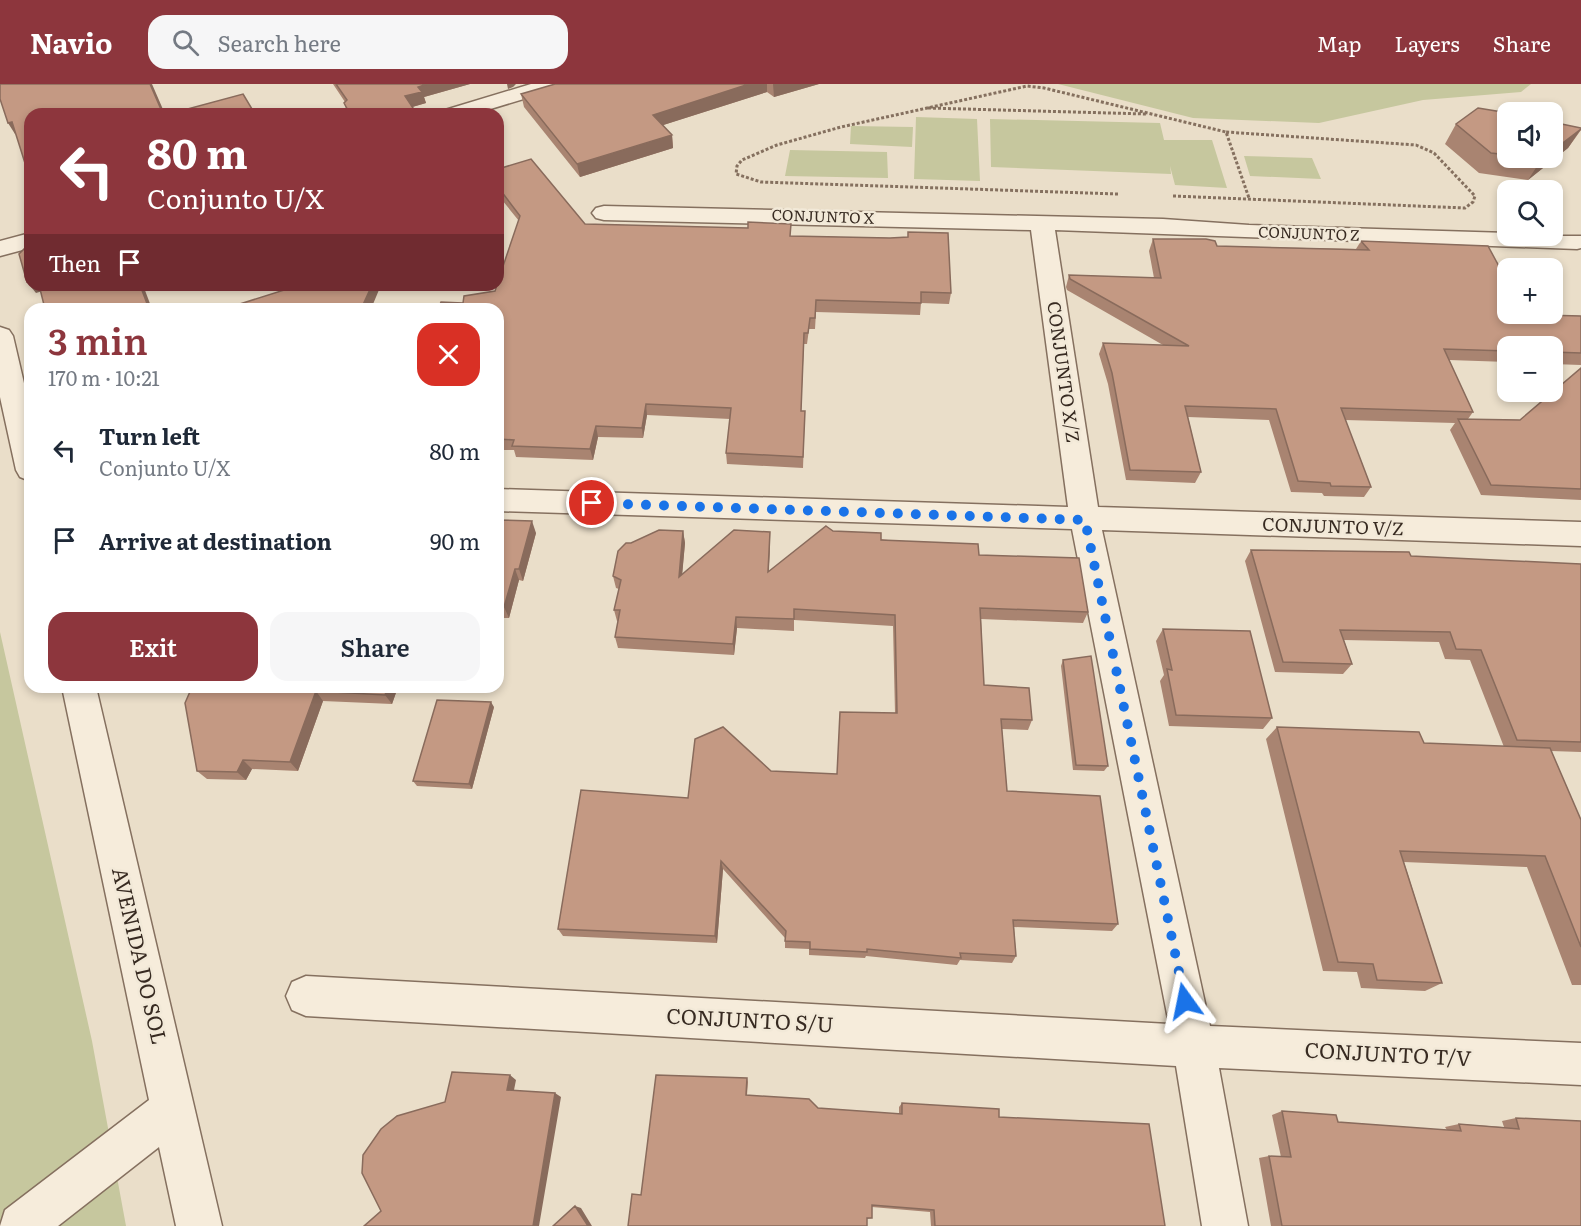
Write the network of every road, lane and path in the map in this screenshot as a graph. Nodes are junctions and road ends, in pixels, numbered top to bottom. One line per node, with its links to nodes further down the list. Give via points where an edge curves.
1 (553, 84): 2 (street)
2 (472, 108)
3 (922, 108): 4 (path); 4 (path, via 1027,86); 6 (path, via 777,145 742,160 736,174 760,182)
4 (1153, 114): 5 (path)
5 (1226, 132): 8 (path); 8 (path, via 1416,145 1434,153 1475,196 1465,208)
6 (1118, 194)
7 (1166, 195): 8 (path)
8 (1249, 198)
9 (604, 213): 10 (street, CONJUNTO X)
10 (1042, 224): 12 (street, CONJUNTO Z); 17 (street, CONJUNTO X/Z)
11 (24, 242): 13 (street)
12 (1577, 242)
13 (0, 249)
14 (0, 336): 15 (street)
15 (24, 443)
16 (504, 500): 17 (street, CONJUNTO V/Z)
17 (1085, 520): 18 (street, CONJUNTO V/Z); 21 (street, CONJUNTO X/Z)
18 (1581, 534)
19 (80, 693): 23 (street, AVENIDA DO SOL)
20 (306, 996): 21 (street, CONJUNTO S/U)
21 (1194, 1046): 22 (street, CONJUNTO T/V); 26 (street, CONJUNTO X/Z)
22 (1581, 1064)
23 (173, 1109): 24 (street); 25 (street, AVENIDA DO SOL)
24 (21, 1226)
25 (199, 1226)
26 (1225, 1226)

